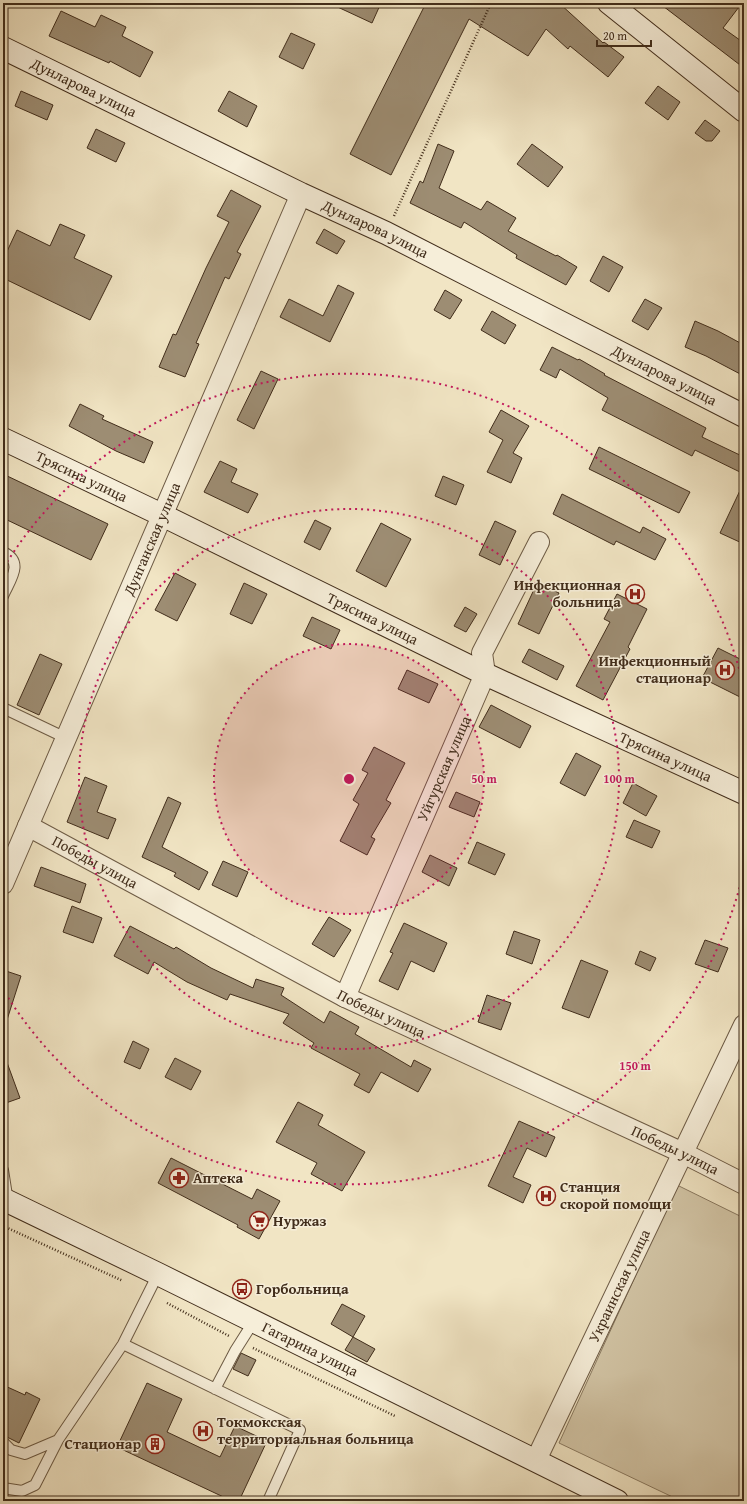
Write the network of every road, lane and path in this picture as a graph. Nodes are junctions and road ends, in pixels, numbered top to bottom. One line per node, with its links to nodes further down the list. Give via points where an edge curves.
1 (491, 3): 6 (path)
2 (610, 3): 4 (main road)
3 (3, 48): 5 (main road, Дунларова улица)
4 (744, 111)
5 (301, 194): 6 (main road, Дунларова улица); 9 (street, Дунганская улица)
6 (386, 233): 7 (main road, Дунларова улица)
7 (744, 416)
8 (3, 439): 9 (main road, Трясина улица)
9 (162, 515): 13 (main road, Трясина улица); 15 (street, Дунганская улица)
10 (539, 542): 13 (street, via 482,652)
11 (3, 552): 12 (lane, via 14,562 15,570)
12 (3, 596)
13 (485, 674): 16 (main road, Трясина улица); 19 (street, Уйгурская улица)
14 (3, 708): 15 (lane)
15 (66, 738): 17 (street, Дунганская улица)
16 (744, 793)
17 (28, 826): 18 (street, Дунганская улица); 19 (street, Победы улица)
18 (3, 884)
19 (345, 997): 21 (street, Победы улица)
20 (744, 1025): 21 (street, Украинская улица)
21 (683, 1153): 23 (street, Победы улица); 35 (street, Украинская улица)
22 (3, 1170): 24 (lane)
23 (744, 1184)
24 (6, 1200): 26 (main road, Гагарина улица)
25 (3, 1226): 27 (path)
26 (158, 1274): 27 (lane); 28 (main road, Гагарина улица)
27 (149, 1293): 29 (path); 30 (lane)
28 (254, 1321): 29 (lane); 35 (main road, Гагарина улица)
29 (241, 1342): 31 (lane); 32 (path)
30 (122, 1344): 31 (lane); 33 (lane)
31 (215, 1389): 38 (lane, via 300,1430)
32 (397, 1416)
33 (58, 1440): 34 (lane, via 25,1454 11,1450); 36 (lane, via 35,1485 22,1492)
34 (3, 1442)
35 (536, 1460): 37 (main road, Гагарина улица)
36 (3, 1488)
37 (610, 1499)
38 (268, 1501)

